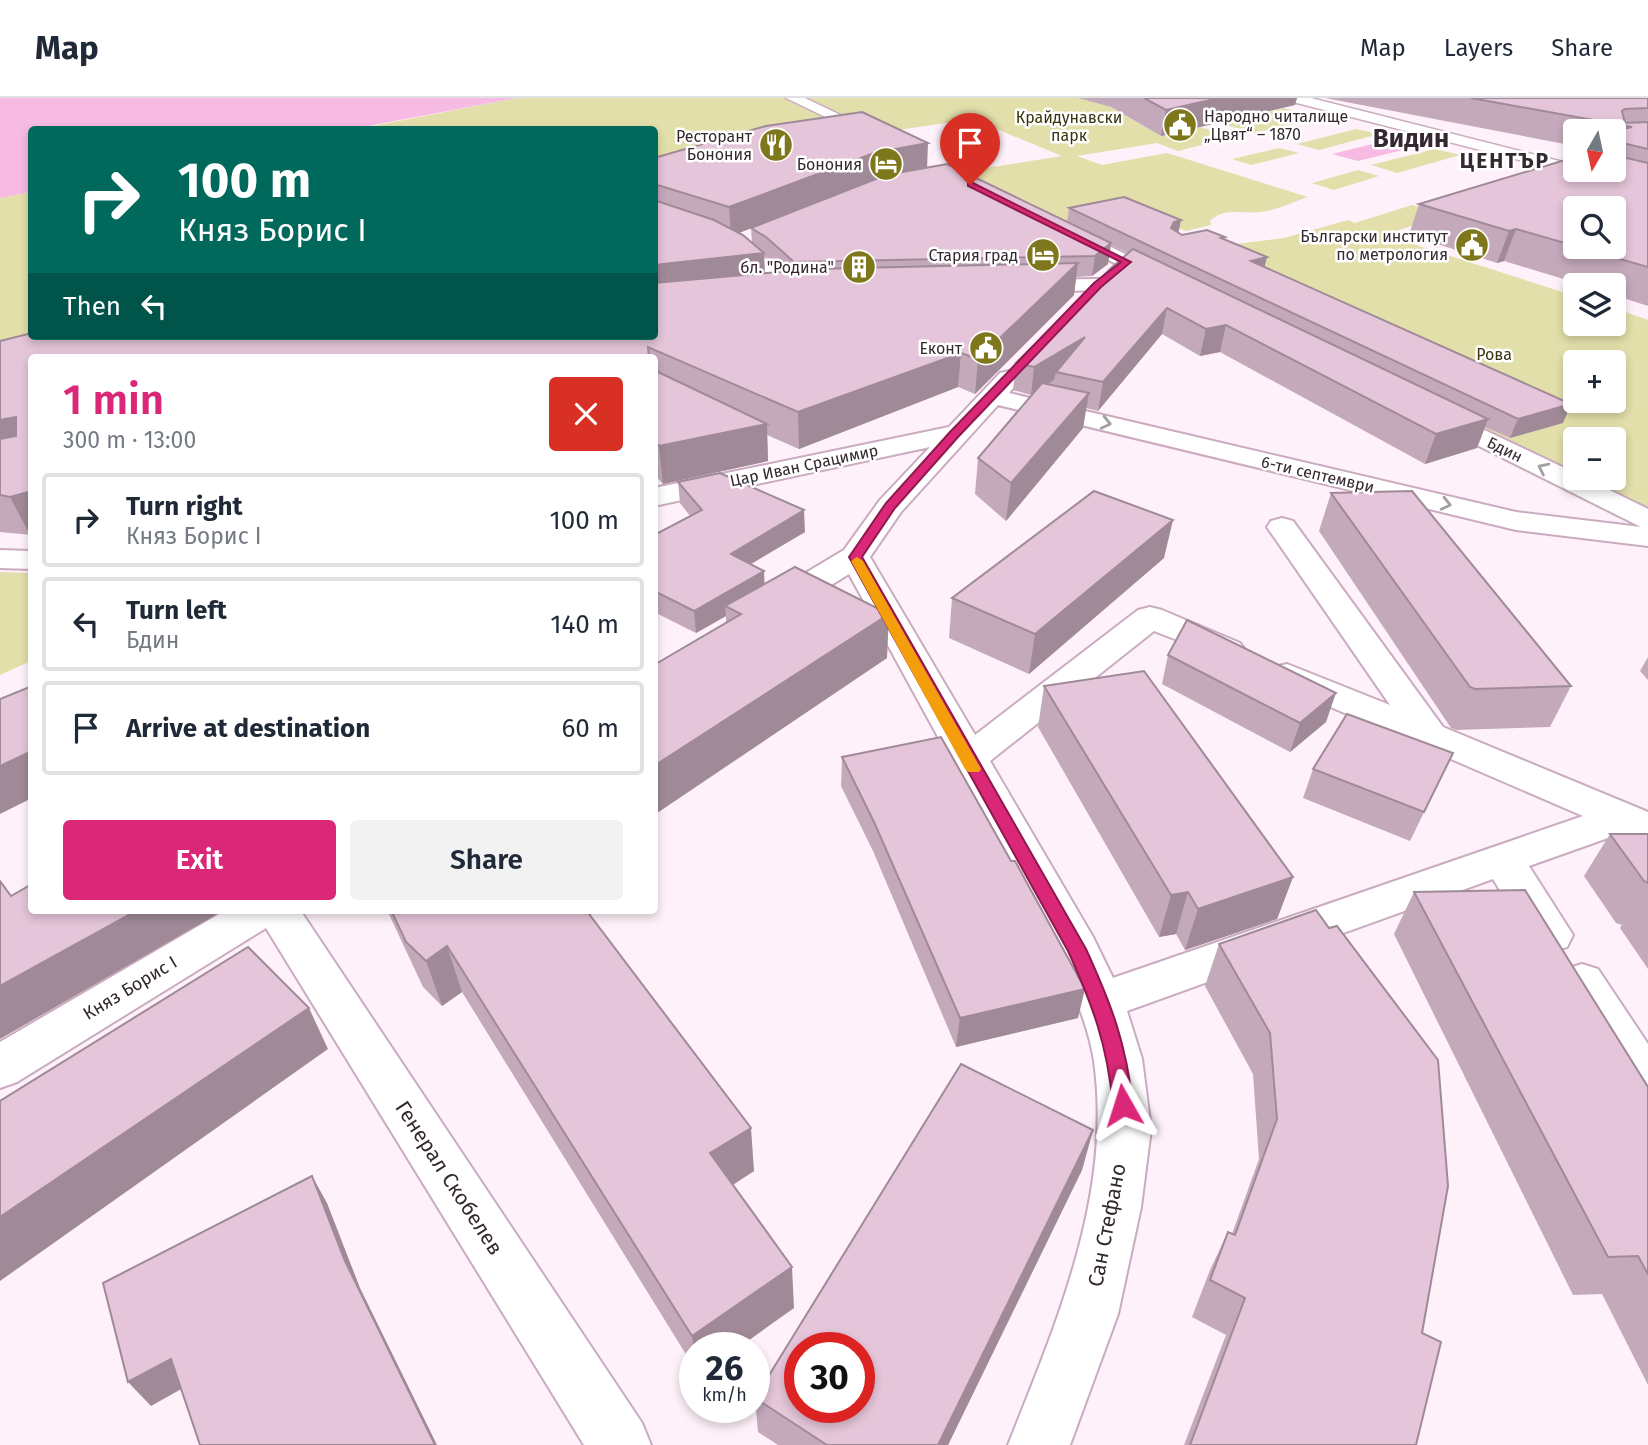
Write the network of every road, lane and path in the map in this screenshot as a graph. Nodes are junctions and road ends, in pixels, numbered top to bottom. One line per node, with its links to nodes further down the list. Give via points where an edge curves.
1 (793, 98): 5 (street)
2 (1294, 98): 4 (street)
3 (1370, 99): 4 (street)
4 (1352, 112): 7 (street)
5 (872, 134)
6 (1548, 145): 7 (street)
7 (1508, 153): 8 (street)
8 (1648, 188)
9 (658, 220): 12 (street)
10 (1047, 222): 13 (street)
11 (755, 236): 12 (street)
12 (731, 246): 16 (street, via 766,268)
13 (1129, 260): 14 (street); 18 (street)
14 (1098, 285): 15 (street); 20 (street)
15 (1002, 287)
16 (787, 291): 17 (street); 19 (street)
17 (813, 291)
18 (1187, 292)
19 (761, 293)
20 (1069, 315)
21 (1030, 356): 22 (street)
22 (992, 396): 24 (street); 30 (street, 6-ти септември, one-way to 30, via 1516,521)
23 (1417, 406): 28 (street, Бдин, one-way to 23)
24 (954, 434): 26 (street, Цар Иван Срацимир); 31 (street, via 890,506)
25 (766, 447): 26 (street)
26 (803, 465): 27 (street, Цар Иван Срацимир)
27 (658, 496)
28 (1648, 520)
29 (1282, 527): 35 (street)
30 (1648, 537)
31 (855, 557): 34 (street); 36 (street, Сан Стефано)
32 (0, 559): 33 (street)
33 (28, 560)
34 (749, 620)
35 (1431, 737): 36 (street, via 1150,617); 37 (street)
36 (968, 759): 41 (street, Сан Стефано, via 1077,949)
37 (1636, 822): 38 (street)
38 (1503, 860): 41 (street); 43 (street)
39 (254, 914): 42 (street, Княз Борис I)
40 (280, 914): 44 (street, Генерал Скобелев)
41 (1101, 1001): 45 (street, Сан Стефано, via 1118,1059 1125,1129 1114,1207 1089,1314)
42 (0, 1067)
43 (1648, 1086)
44 (620, 1445)
45 (1039, 1445)

